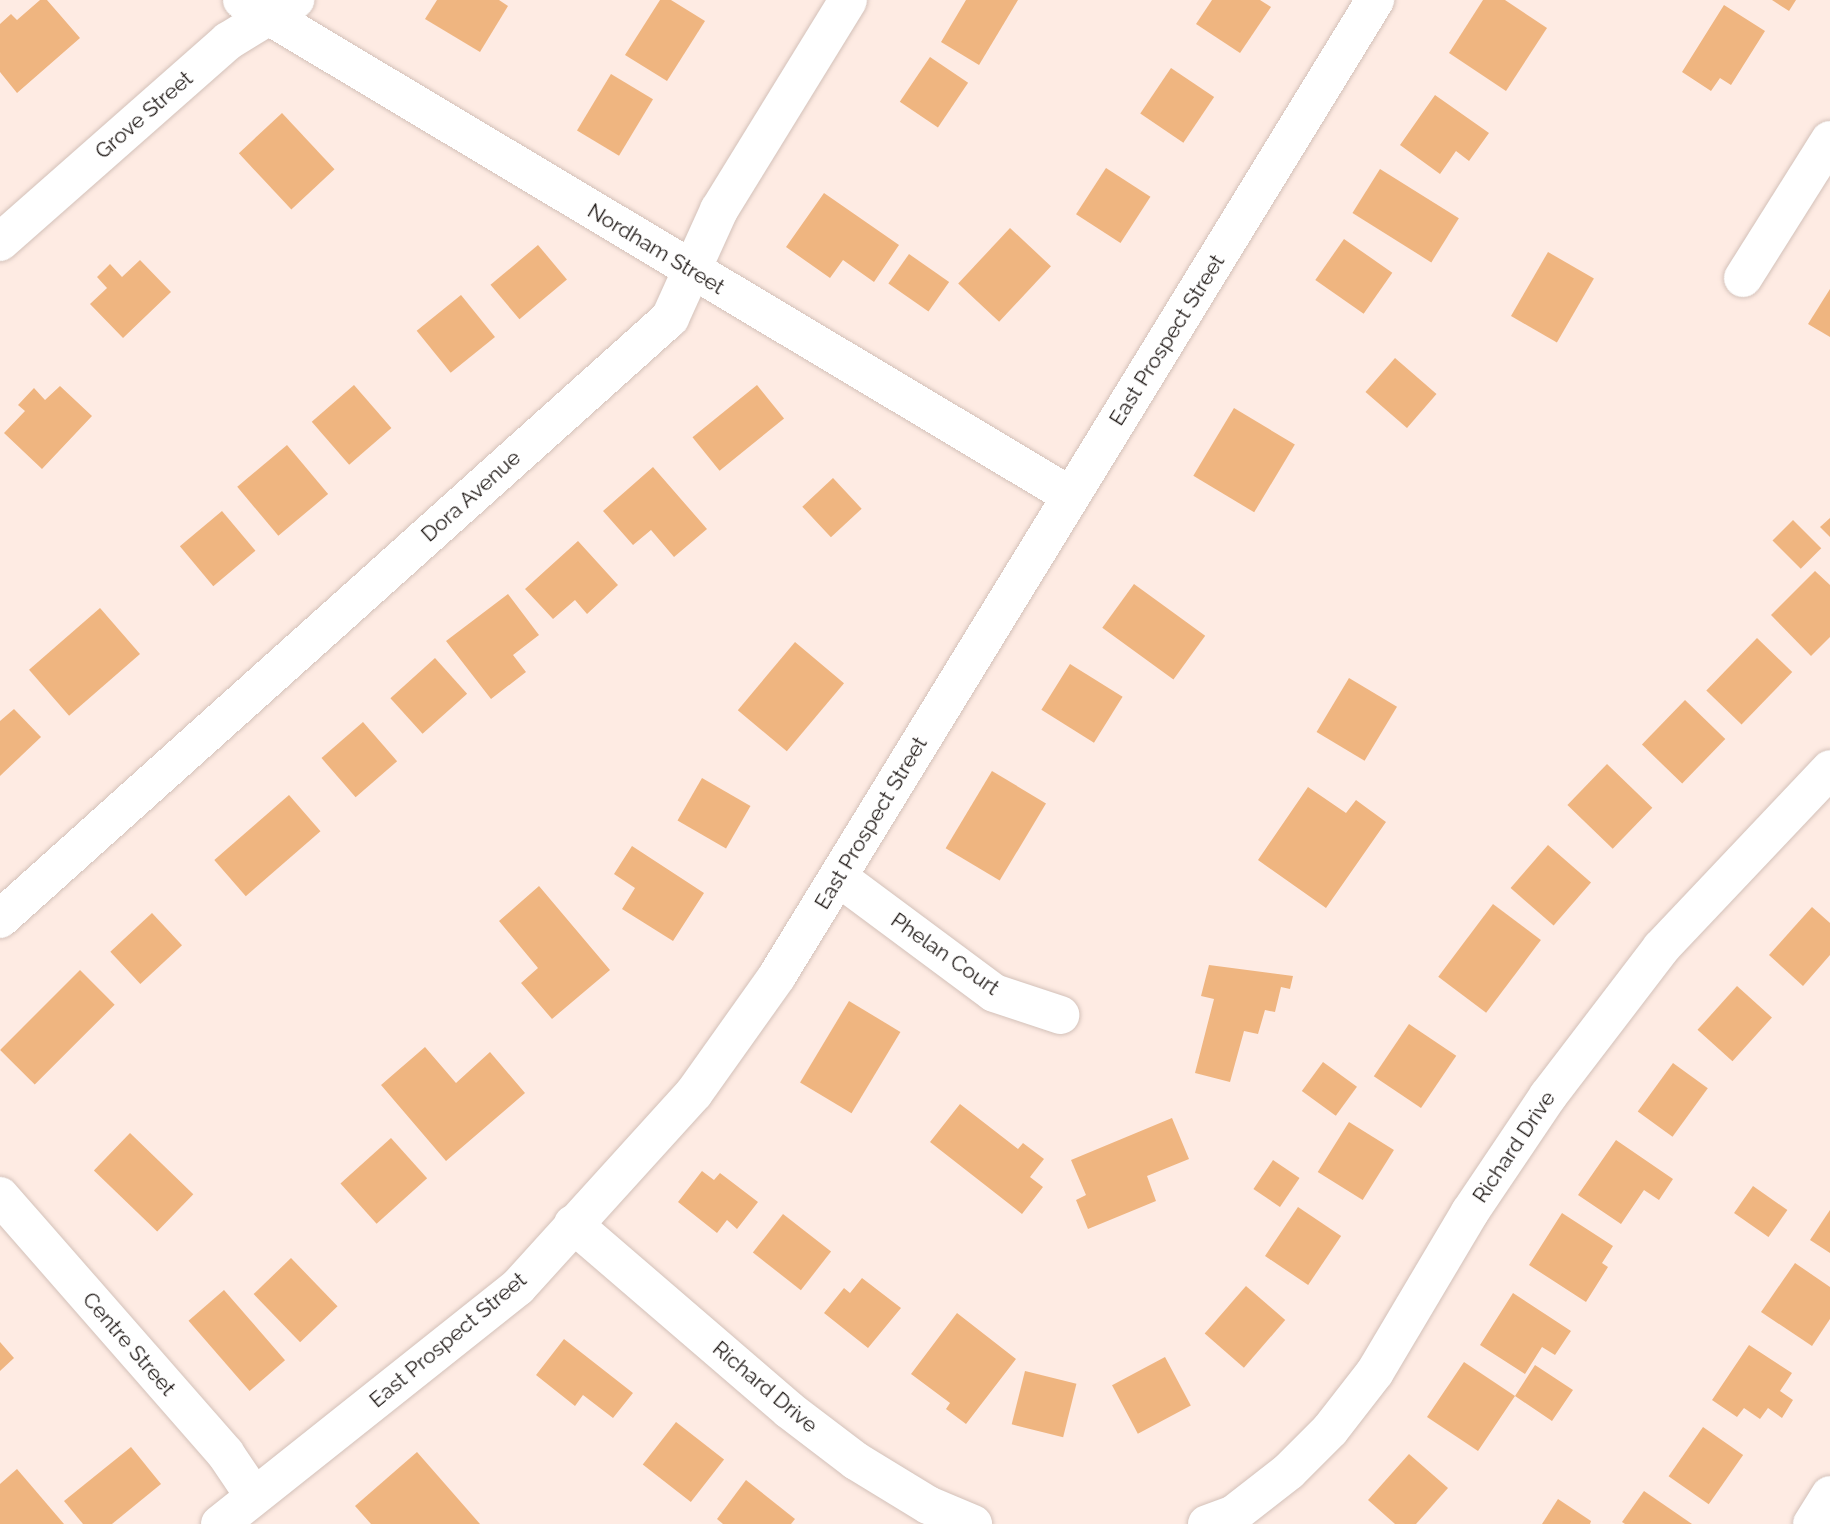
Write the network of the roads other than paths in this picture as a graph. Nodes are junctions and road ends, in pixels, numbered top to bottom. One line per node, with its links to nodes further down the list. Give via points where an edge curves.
1 (848, 0): 6 (street, Dora Avenue, via 719,210)
2 (1375, 0): 8 (street, East Prospect Street)
3 (269, 5): 5 (street, Grove Street); 6 (street, Nordham Street)
4 (1830, 139): 7 (street)
5 (0, 242)
6 (694, 271): 8 (street, Nordham Street); 11 (street, Dora Avenue, via 670,317)
7 (1743, 278)
8 (1071, 496): 10 (street, East Prospect Street)
9 (1830, 769): 19 (street, Richard Drive, via 1661,948 1564,1075 1470,1212 1375,1372 1330,1430 1289,1471 1234,1514)
10 (838, 877): 12 (street, Phelan Court, via 994,993); 14 (street, East Prospect Street, via 777,976 694,1093)
11 (0, 919)
12 (1060, 1016)
13 (0, 1196): 16 (street, Centre Street, via 225,1453)
14 (573, 1224): 16 (street, East Prospect Street, via 518,1287); 18 (street, Richard Drive, via 856,1461 928,1505)
15 (1830, 1495): 20 (street)
16 (254, 1496): 17 (street, East Prospect Street)
17 (220, 1524)
18 (974, 1524)
19 (1207, 1524)
20 (1812, 1524)

